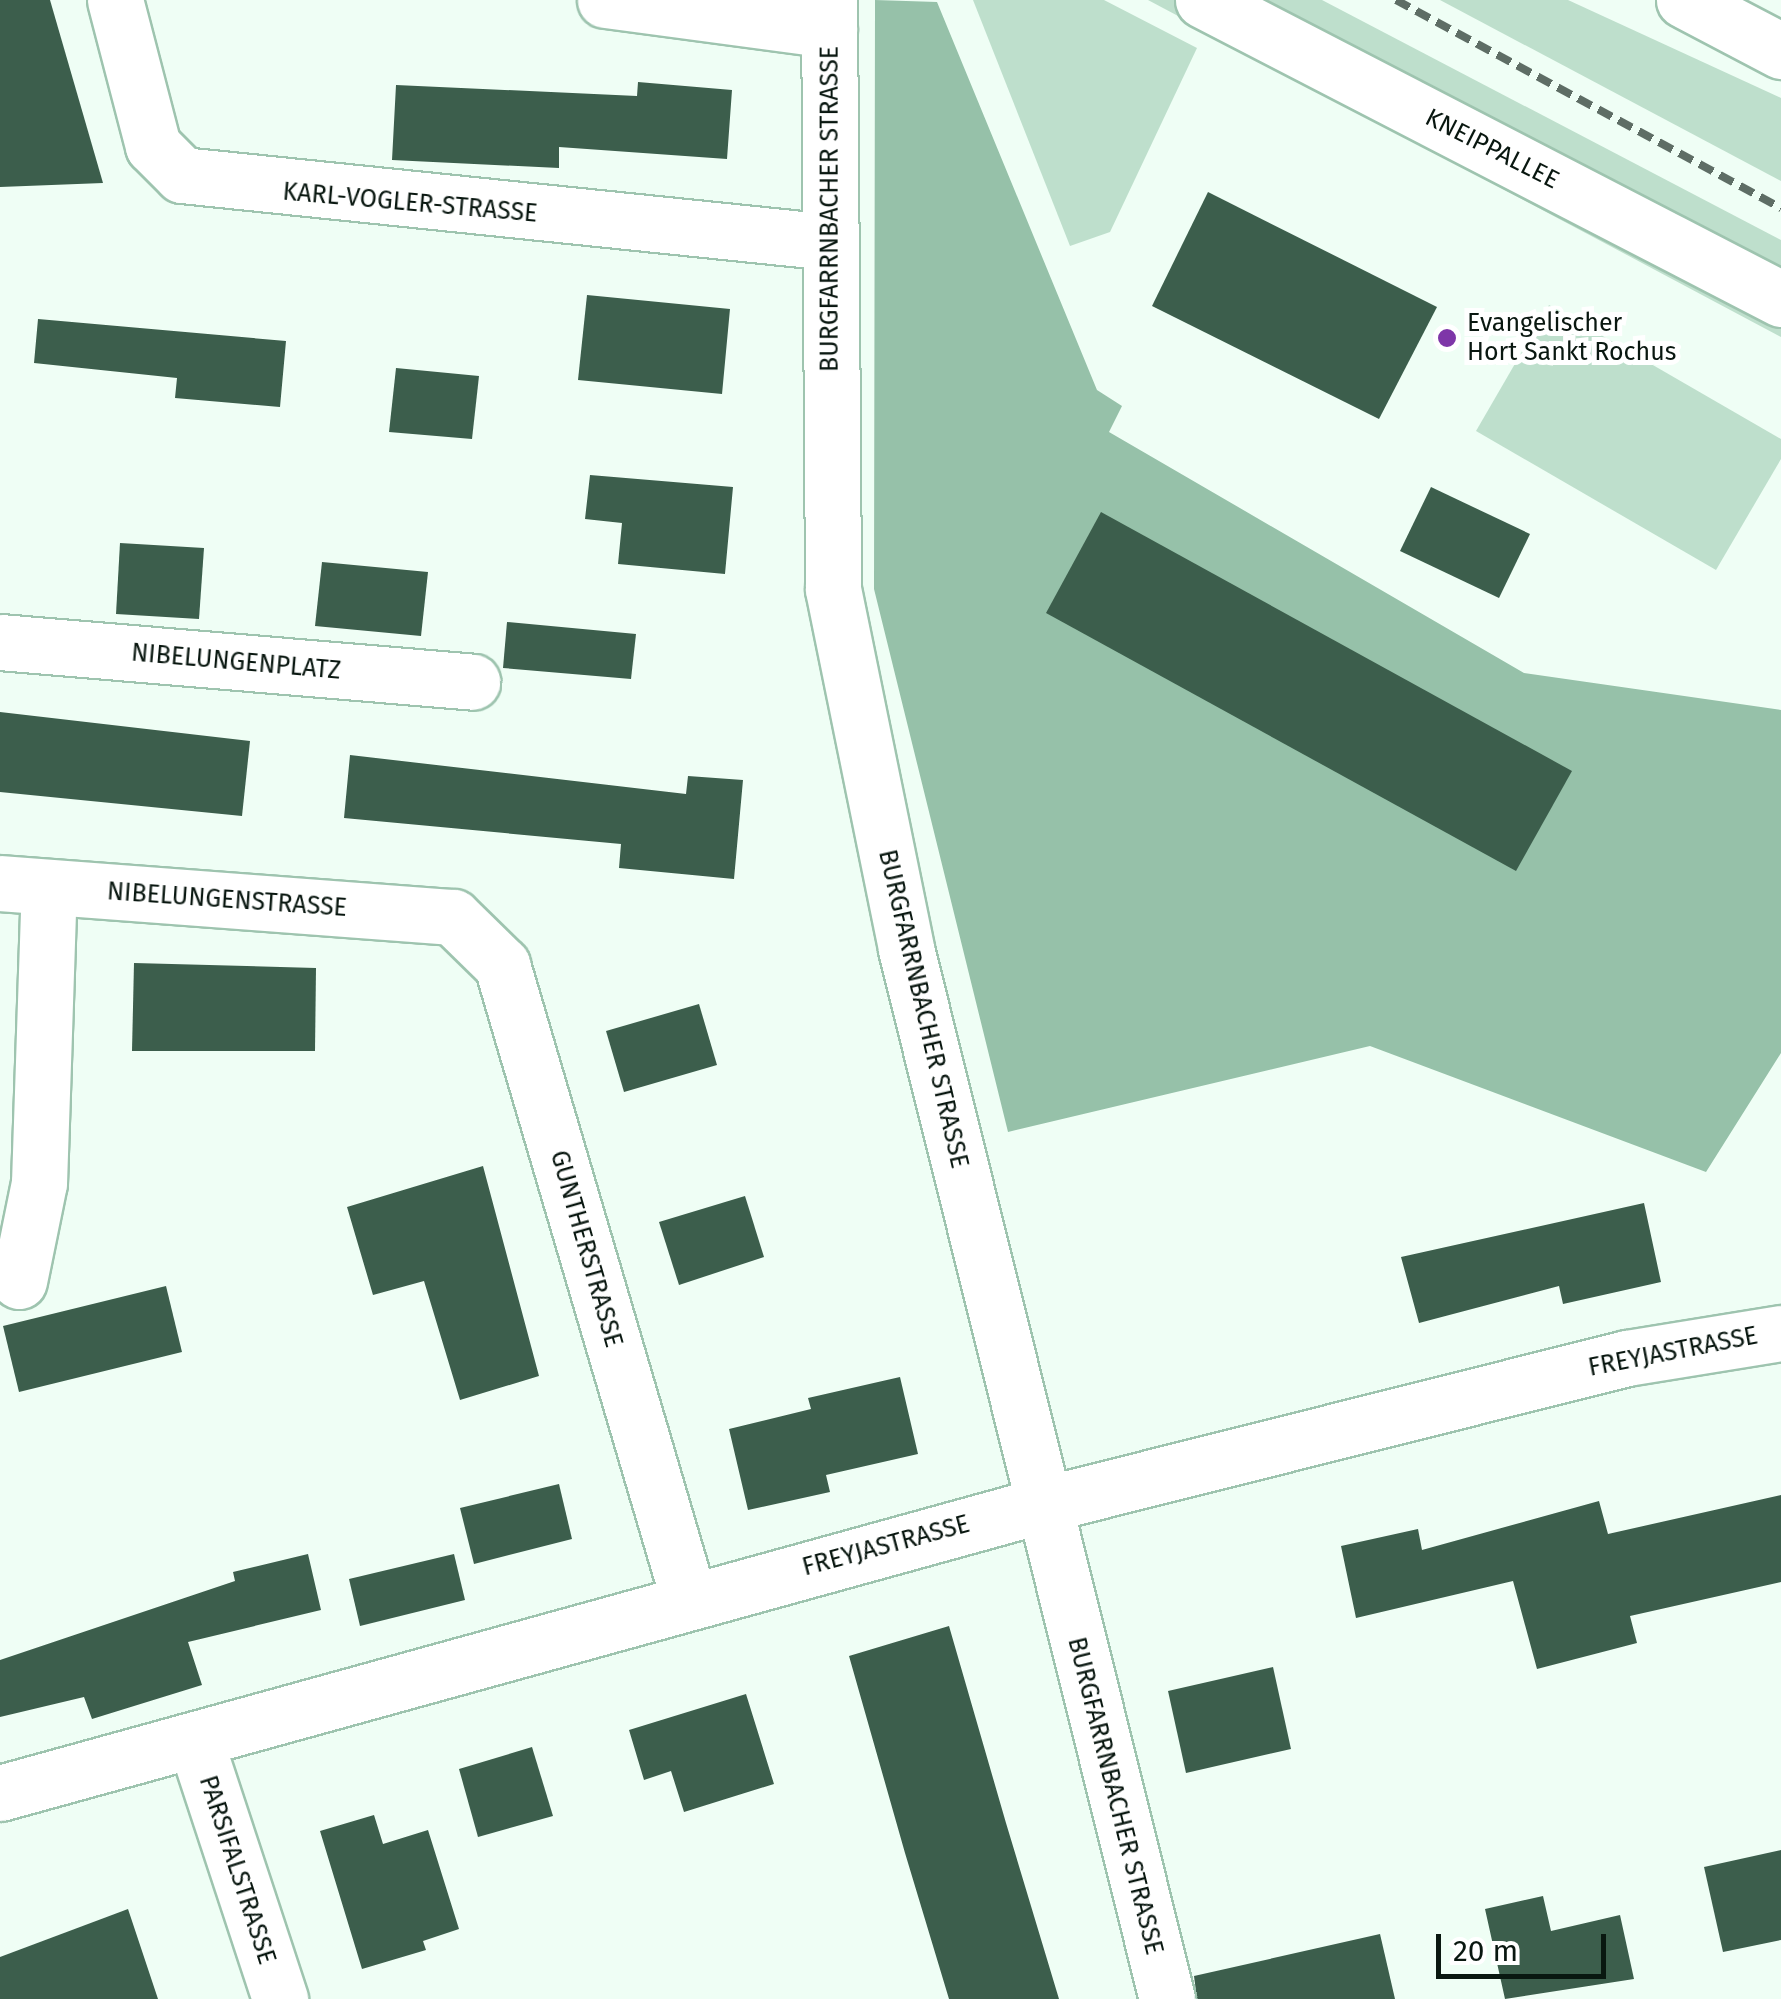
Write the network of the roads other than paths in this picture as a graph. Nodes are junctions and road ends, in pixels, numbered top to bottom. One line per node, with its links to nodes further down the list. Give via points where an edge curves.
1 (115, 0): 7 (street, KARL-VOGLER-STRASSE, via 153,146 182,176)
2 (606, 0): 5 (street)
3 (1203, 0): 8 (street, KNEIPPALLEE)
4 (1684, 0): 6 (street)
5 (829, 15): 7 (street, BURGFARRNBACHER STRASSE)
6 (1781, 52)
7 (830, 242): 15 (street, BURGFARRNBACHER STRASSE, via 832,589 906,949)
8 (1781, 299)
9 (0, 642): 10 (street, NIBELUNGENPLATZ)
10 (472, 682)
11 (25, 885): 12 (street, NIBELUNGENSTRASSE); 13 (street, via 40,1183)
12 (453, 917): 16 (street, GUNTHERSTRASSE, via 502,965)
13 (19, 1281)
14 (1781, 1333): 15 (street, FREYJASTRASSE, via 1627,1358)
15 (1042, 1505): 16 (street, FREYJASTRASSE); 20 (street, BURGFARRNBACHER STRASSE)
16 (690, 1600): 17 (street, FREYJASTRASSE)
17 (195, 1740): 18 (street, FREYJASTRASSE); 19 (street, PARSIFALSTRASSE)
18 (0, 1793)
19 (280, 1999)
20 (1167, 1999)

